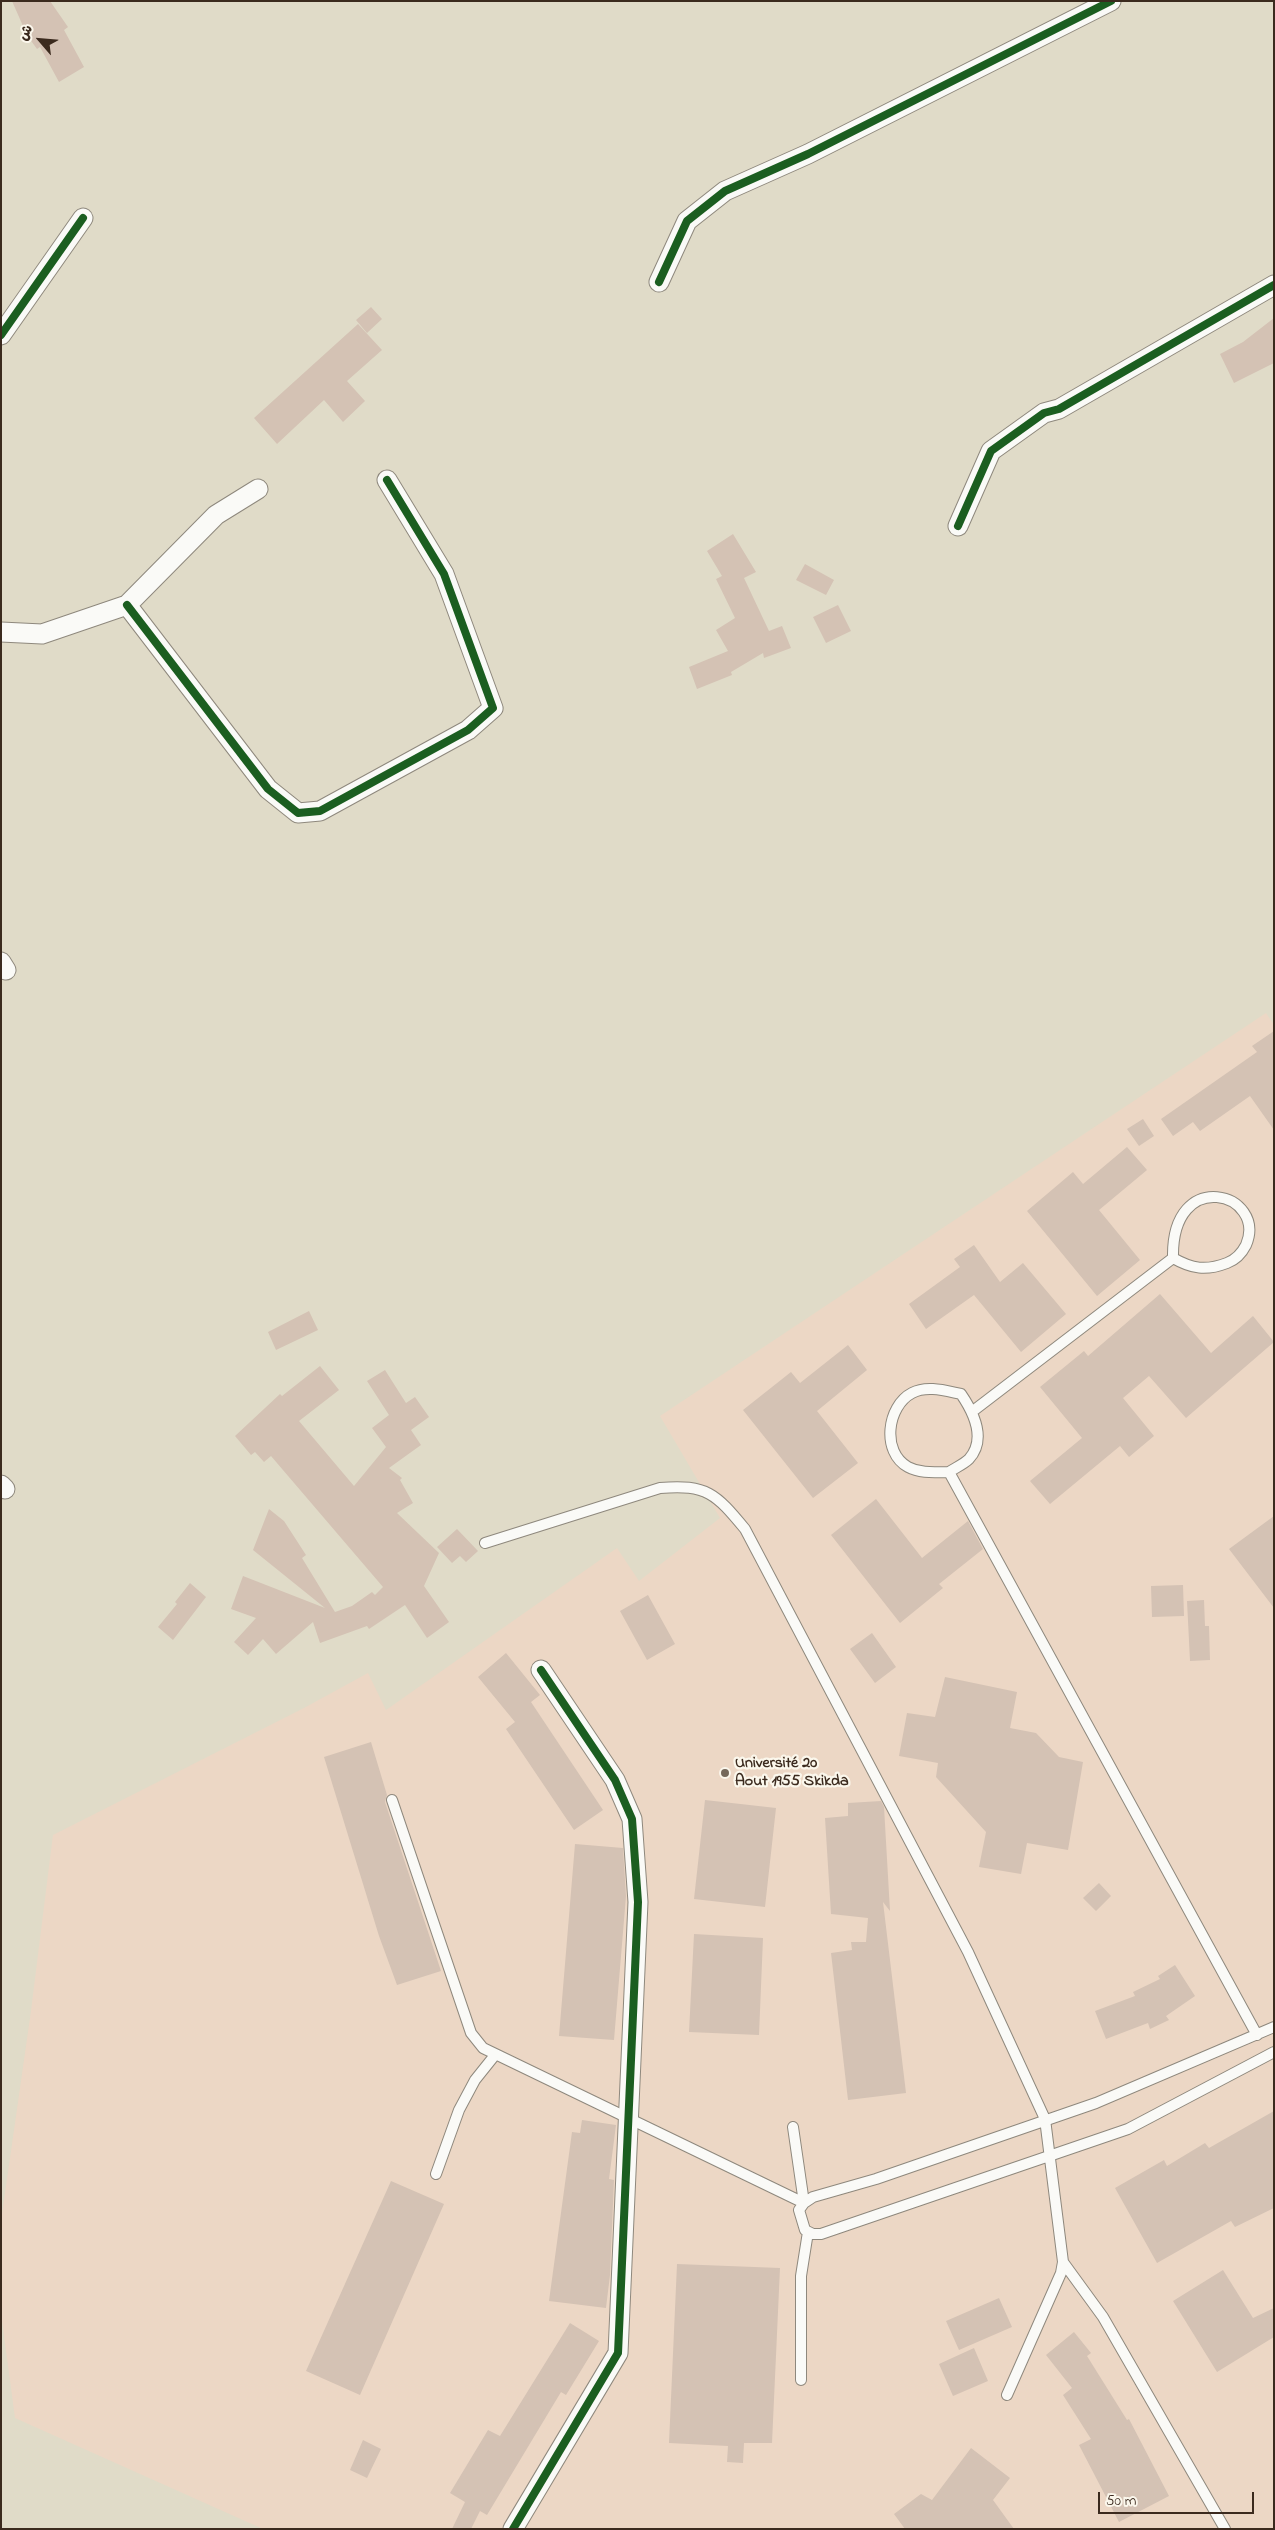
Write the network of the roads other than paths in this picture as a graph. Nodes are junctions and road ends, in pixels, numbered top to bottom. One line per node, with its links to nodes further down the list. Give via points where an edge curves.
1 (1111, 1): 3 (street, via 808,154 726,191 687,221)
2 (83, 218): 5 (street)
3 (659, 282)
4 (1274, 285): 8 (street, via 1059,409 1044,413 991,451)
5 (1, 335)
6 (387, 480): 9 (street, via 444,574 493,708 468,730 320,811 298,813 268,789)
7 (258, 489): 9 (street, via 216,515)
8 (958, 526)
9 (127, 605): 10 (street, via 42,634)
10 (1, 632)
11 (1173, 1258): 11 (lane, via 1198,1269 1233,1261 1244,1250 1250,1235 1246,1216 1228,1199 1204,1197 1186,1209 1177,1223 1172,1240); 12 (lane)
12 (974, 1411): 13 (lane, via 979,1437 969,1459); 13 (lane, via 961,1394 939,1389 913,1392 894,1414 890,1435 892,1450 902,1461 924,1472)
13 (949, 1472): 18 (lane)
14 (485, 1543): 22 (lane, via 660,1488 687,1486 712,1493 726,1506 745,1529 968,1952)
15 (542, 1670): 21 (street, via 615,1780 632,1818 638,1902)
16 (392, 1800): 20 (lane, via 471,2033)
17 (1274, 2027): 18 (lane)
18 (1257, 2036): 22 (lane, via 1096,2103)
19 (1274, 2052): 24 (lane, via 1128,2129)
20 (495, 2055): 21 (lane); 25 (lane, via 475,2080 459,2110)
21 (629, 2119): 26 (lane); 31 (street, via 618,2353)
22 (1045, 2119): 24 (lane); 26 (lane, via 813,2197)
23 (793, 2127): 26 (lane)
24 (1050, 2155): 27 (lane, via 821,2234); 28 (lane)
25 (436, 2174)
26 (804, 2203): 27 (lane, via 800,2210 804,2230)
27 (808, 2232): 29 (lane, via 801,2276)
28 (1064, 2262): 30 (lane); 32 (lane, via 1103,2317)
29 (801, 2380)
30 (1007, 2395)
31 (513, 2529)
32 (1225, 2529)

